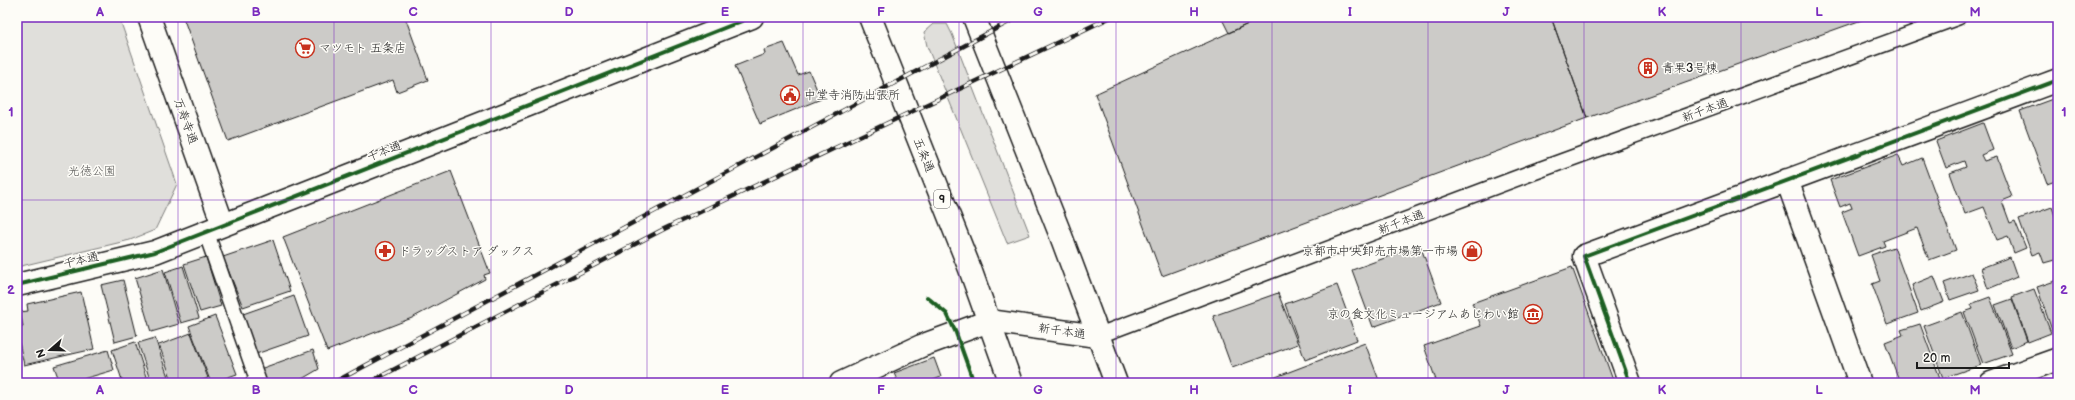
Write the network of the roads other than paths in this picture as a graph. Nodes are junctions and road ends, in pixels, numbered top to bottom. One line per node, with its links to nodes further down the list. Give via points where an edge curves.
1 (149, 17): 8 (main road, 万寿寺通)
2 (752, 17): 8 (main road, 千本通)
3 (870, 17): 10 (main road, 五条通 / 9)
4 (974, 17): 11 (main road, via 1061,236)
5 (1958, 17): 11 (lane, 新千本通, via 1528,174)
6 (2058, 80): 7 (main road)
7 (1787, 180): 17 (main road, via 1584,256); 18 (main road)
8 (214, 229): 9 (main road, 千本通, via 156,252); 13 (lane, via 258,381)
9 (17, 285)
10 (989, 321): 11 (main road, 新千本通); 14 (main road, 新千本通, via 921,346); 15 (main road, 五条通 / 9)
11 (1097, 336): 16 (main road)
12 (2058, 359): 19 (main road)
13 (253, 383)
14 (841, 383)
15 (1012, 383)
16 (1116, 383)
17 (1630, 383)
18 (1860, 383)
19 (1991, 383)

